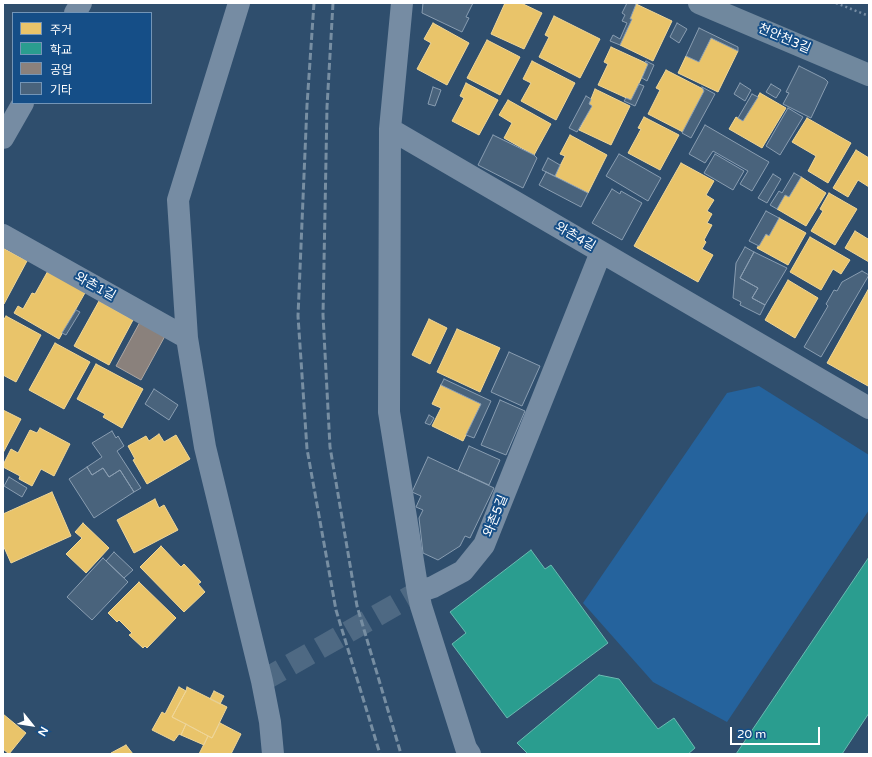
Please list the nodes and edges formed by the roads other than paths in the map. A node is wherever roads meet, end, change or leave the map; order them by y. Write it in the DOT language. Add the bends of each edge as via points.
graph roads {
  1 [pos="81,3"];
  2 [pos="239,3"];
  3 [pos="402,3"];
  4 [pos="699,3"];
  5 [pos="76,12"];
  6 [pos="869,75"];
  7 [pos="22,104"];
  8 [pos="390,129"];
  9 [pos="3,138"];
  10 [pos="3,235"];
  11 [pos="601,252"];
  12 [pos="187,338"];
  13 [pos="869,408"];
  14 [pos="418,592"];
  15 [pos="273,754"];
  16 [pos="470,754"];
  1 -- 5 [label="street"];
  2 -- 12 [label="street" via="178,200"];
  3 -- 8 [label="street"];
  4 -- 6 [label="street, 천안천3길"];
  7 -- 9 [label="street"];
  8 -- 11 [label="street, 와촌4길"];
  8 -- 14 [label="street" via="389,412"];
  10 -- 12 [label="street, 와촌1길"];
  11 -- 13 [label="street, 와촌4길"];
  11 -- 14 [label="street, 와촌5길" via="484,545 463,571 433,588"];
  12 -- 15 [label="street" via="206,447 262,681"];
  14 -- 16 [label="street"];
}
